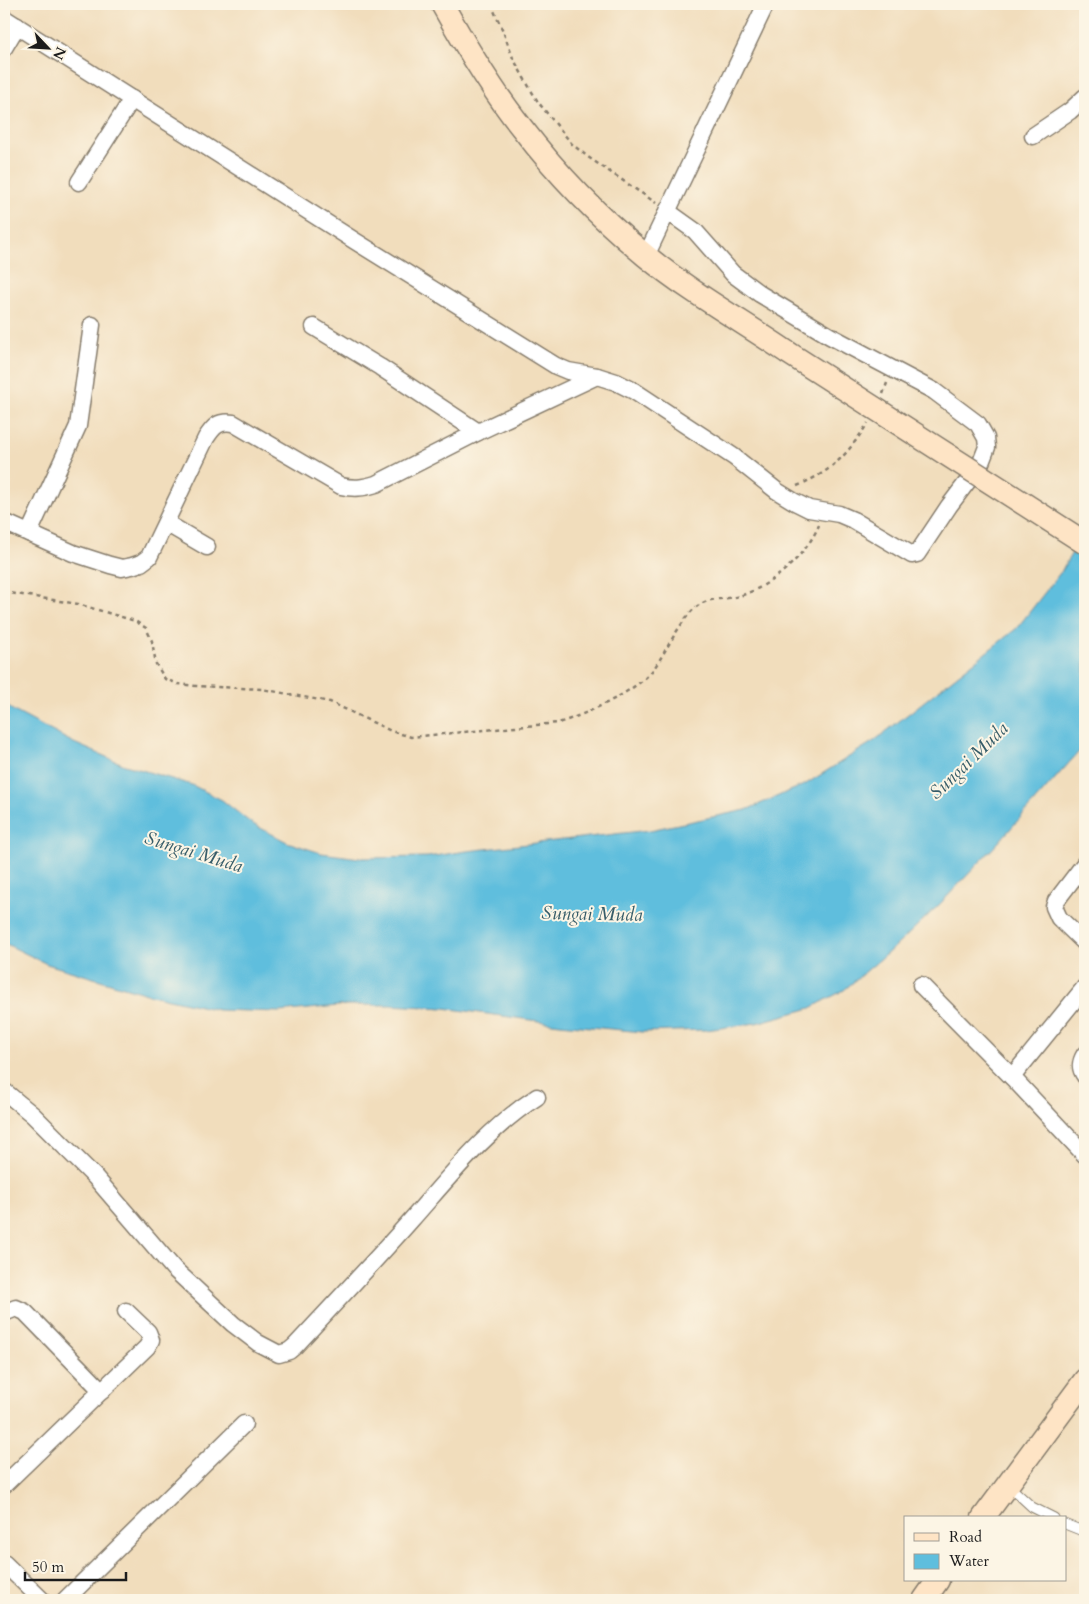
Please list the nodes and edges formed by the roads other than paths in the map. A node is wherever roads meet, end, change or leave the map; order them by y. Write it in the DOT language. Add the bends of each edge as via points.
graph roads {
  1 [pos="442,4"];
  2 [pos="766,4"];
  3 [pos="10,22"];
  4 [pos="4,48"];
  5 [pos="1085,97"];
  6 [pos="132,98"];
  7 [pos="1033,136"];
  8 [pos="79,182"];
  9 [pos="667,211"];
  10 [pos="646,256"];
  11 [pos="92,325"];
  12 [pos="314,327"];
  13 [pos="597,376"];
  14 [pos="478,432"];
  15 [pos="4,522"];
  16 [pos="166,523"];
  17 [pos="29,533"];
  18 [pos="1085,543"];
  19 [pos="208,547"];
  20 [pos="1085,863"];
  21 [pos="1085,943"];
  22 [pos="921,985"];
  23 [pos="1085,987"];
  24 [pos="1085,1054"];
  25 [pos="1085,1076"];
  26 [pos="1012,1077"];
  27 [pos="4,1091"];
  28 [pos="538,1097"];
  29 [pos="1085,1155"];
  30 [pos="126,1311"];
  31 [pos="4,1313"];
  32 [pos="1085,1380"];
  33 [pos="102,1391"];
  34 [pos="244,1424"];
  35 [pos="1007,1484"];
  36 [pos="4,1485"];
  37 [pos="984,1516"];
  38 [pos="1050,1516"];
  39 [pos="1066,1524"];
  40 [pos="1085,1532"];
  41 [pos="4,1562"];
  42 [pos="937,1582"];
  43 [pos="42,1600"];
  44 [pos="65,1600"];
  45 [pos="924,1600"];
  1 -- 10 [label="main road" via="485,77 522,128 593,208"];
  2 -- 9 [label="street"];
  3 -- 4 [label="street"];
  3 -- 6 [label="street"];
  5 -- 7 [label="street"];
  6 -- 8 [label="street"];
  6 -- 13 [label="street" via="556,366 568,372"];
  9 -- 10 [label="street"];
  9 -- 13 [label="street" via="695,231 723,264 746,284 830,336 934,391 978,424 987,447 980,465 917,554 912,555 853,520 809,509 795,502 634,391"];
  10 -- 18 [label="main road, bridge" via="697,294"];
  11 -- 17 [label="street" via="80,420"];
  12 -- 14 [label="street"];
  13 -- 14 [label="street"];
  14 -- 16 [label="street" via="376,484 352,488 341,486 233,423 223,421 214,425 206,438"];
  15 -- 17 [label="street"];
  16 -- 17 [label="street" via="149,557 141,563 122,568 73,553"];
  16 -- 19 [label="street"];
  20 -- 21 [label="street" via="1054,907 1059,918"];
  22 -- 26 [label="street"];
  23 -- 26 [label="street"];
  24 -- 25 [label="street" via="1080,1064"];
  26 -- 29 [label="street"];
  27 -- 28 [label="street" via="95,1177 174,1269 233,1324 278,1354 295,1346 475,1150"];
  30 -- 33 [label="street" via="148,1332 150,1340 147,1347"];
  31 -- 33 [label="street" via="16,1308 25,1312"];
  32 -- 35 [label="main road"];
  33 -- 36 [label="street"];
  34 -- 44 [label="street"];
  35 -- 37 [label="main road"];
  35 -- 38 [label="lane" via="1032,1507"];
  39 -- 40 [label="lane"];
  41 -- 43 [label="street"];
  42 -- 45 [label="main road"];
}
